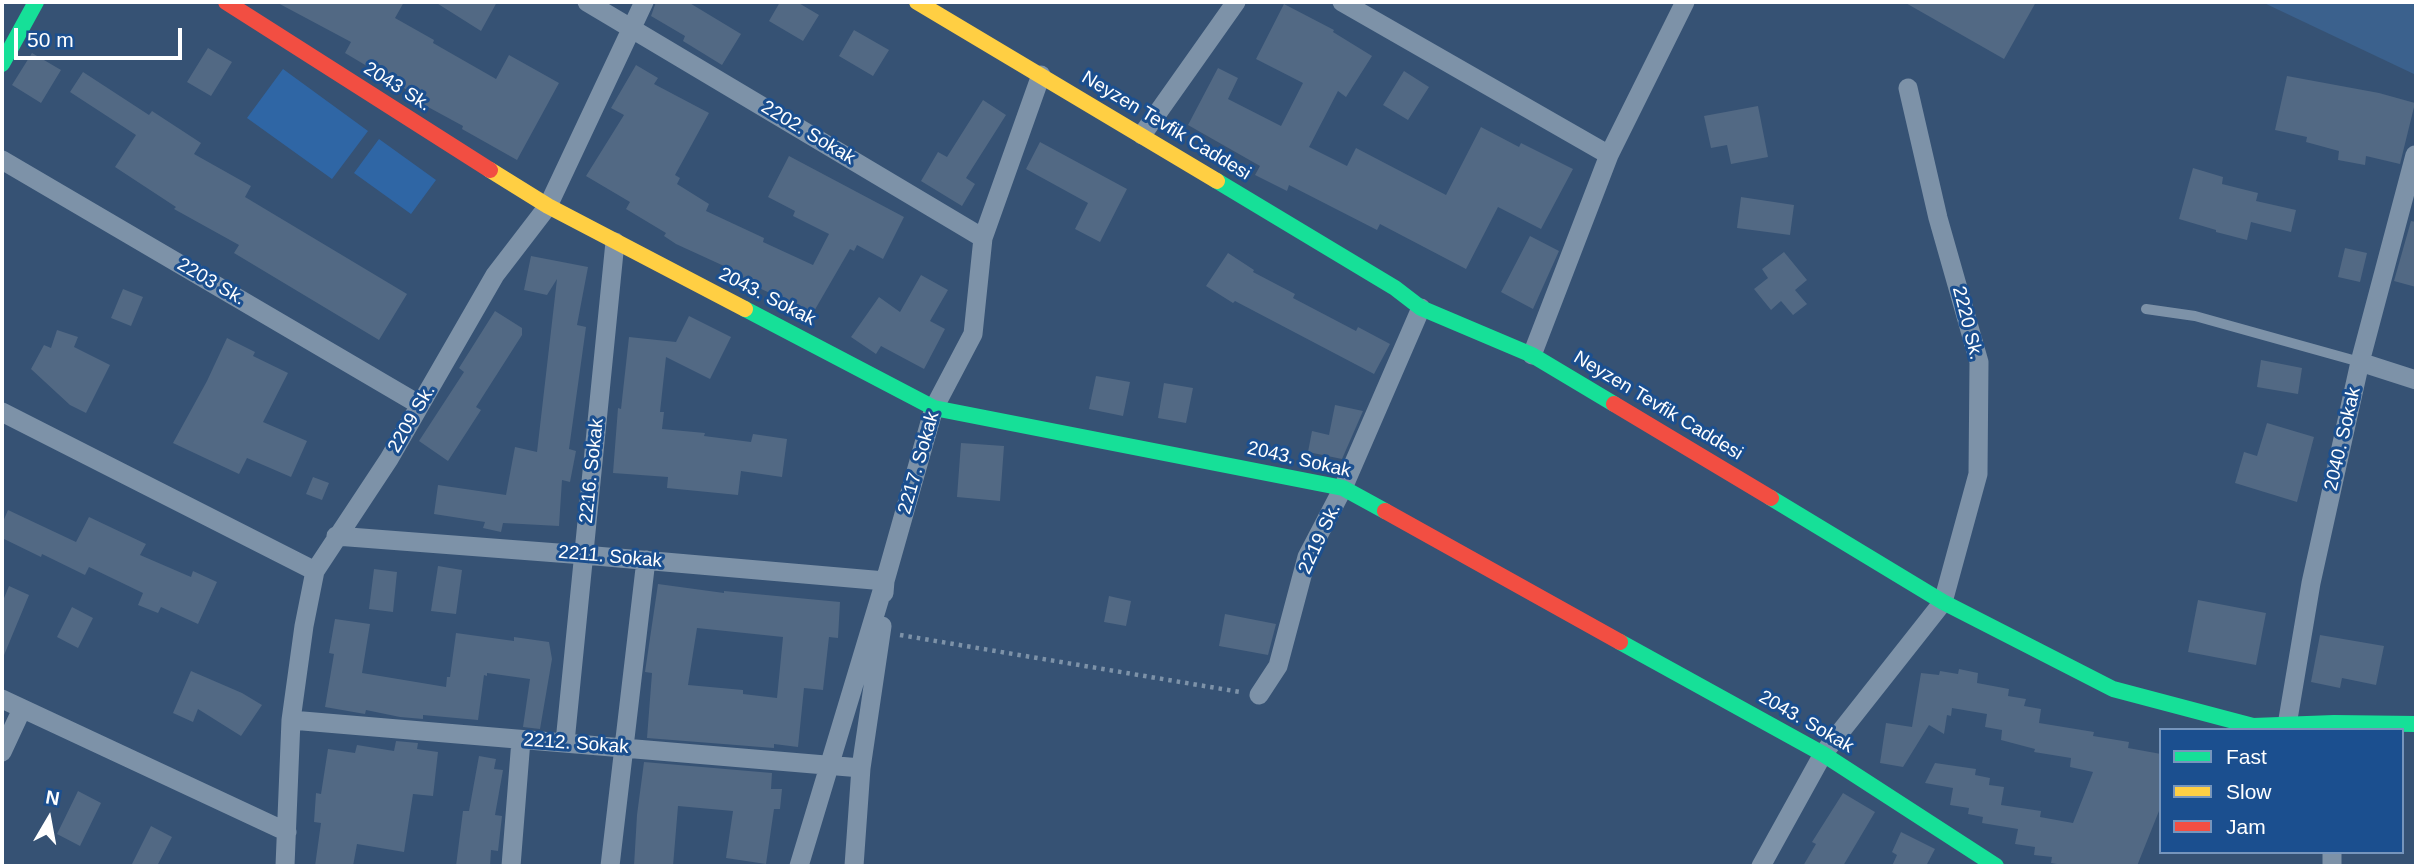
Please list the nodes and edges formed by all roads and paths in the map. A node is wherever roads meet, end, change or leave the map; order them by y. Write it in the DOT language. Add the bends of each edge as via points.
graph roads {
  1 [pos="36,2"];
  2 [pos="226,2"];
  3 [pos="587,2"];
  4 [pos="644,2"];
  5 [pos="917,2"];
  6 [pos="1236,2"];
  7 [pos="1342,2"];
  8 [pos="1685,2"];
  9 [pos="633,28"];
  10 [pos="2,64"];
  11 [pos="1041,75"];
  12 [pos="1908,88"];
  13 [pos="1142,135"];
  14 [pos="1609,155"];
  15 [pos="2415,155"];
  16 [pos="2,160"];
  17 [pos="548,206"];
  18 [pos="983,238"];
  19 [pos="615,242"];
  20 [pos="1421,308"];
  21 [pos="2146,309"];
  22 [pos="1532,355"];
  23 [pos="2360,362"];
  24 [pos="2416,380"];
  25 [pos="420,405"];
  26 [pos="934,408"];
  27 [pos="2,412"];
  28 [pos="1343,488"];
  29 [pos="336,536"];
  30 [pos="584,555"];
  31 [pos="646,560"];
  32 [pos="315,571"];
  33 [pos="885,581"];
  34 [pos="1944,602"];
  35 [pos="882,632"];
  36 [pos="1259,695"];
  37 [pos="2,699"];
  38 [pos="22,709"];
  39 [pos="291,720"];
  40 [pos="2416,724"];
  41 [pos="2287,726"];
  42 [pos="2334,726"];
  43 [pos="521,740"];
  44 [pos="565,743"];
  45 [pos="626,747"];
  46 [pos="2,752"];
  47 [pos="1823,754"];
  48 [pos="831,765"];
  49 [pos="861,768"];
  50 [pos="287,832"];
  51 [pos="285,866"];
  52 [pos="511,866"];
  53 [pos="610,866"];
  54 [pos="799,866"];
  55 [pos="854,866"];
  56 [pos="1761,866"];
  57 [pos="1996,866"];
  1 -- 10 [label="street"];
  2 -- 17 [label="street, 2043 Sk."];
  3 -- 9 [label="street, 2202. Sokak"];
  4 -- 9 [label="street, 2209 Sk."];
  5 -- 11 [label="street, Neyzen Tevfik Caddesi"];
  6 -- 13 [label="street"];
  7 -- 14 [label="street"];
  8 -- 14 [label="street"];
  9 -- 17 [label="street, 2209 Sk."];
  9 -- 18 [label="street, 2202. Sokak"];
  11 -- 13 [label="street, Neyzen Tevfik Caddesi"];
  11 -- 18 [label="street, 2217. Sokak"];
  12 -- 34 [label="street, 2220 Sk." via="1938,218 1979,362 1978,474"];
  13 -- 20 [label="street, Neyzen Tevfik Caddesi"];
  14 -- 22 [label="street"];
  15 -- 23 [label="street, 2040. Sokak"];
  16 -- 25 [label="street, 2203 Sk."];
  17 -- 19 [label="street, 2043. Sokak"];
  17 -- 25 [label="street, 2209 Sk." via="495,275"];
  18 -- 26 [label="street, 2217. Sokak" via="973,334"];
  19 -- 26 [label="street, 2043. Sokak"];
  19 -- 30 [label="street, 2216. Sokak"];
  20 -- 22 [label="street, Neyzen Tevfik Caddesi"];
  20 -- 28 [label="street, 2219 Sk."];
  21 -- 23 [label="lane" via="2195,316"];
  22 -- 34 [label="street, Neyzen Tevfik Caddesi"];
  23 -- 24 [label="street"];
  23 -- 41 [label="street, 2040. Sokak" via="2311,583"];
  25 -- 29 [label="street, 2209 Sk."];
  26 -- 28 [label="street, 2043. Sokak"];
  26 -- 33 [label="street, 2217. Sokak"];
  27 -- 32 [label="street"];
  28 -- 36 [label="street, 2219 Sk." via="1307,557 1278,666"];
  28 -- 47 [label="street, 2043. Sokak"];
  29 -- 30 [label="street, 2211. Sokak"];
  29 -- 32 [label="street, 2209 Sk."];
  30 -- 31 [label="street, 2211. Sokak"];
  30 -- 44 [label="street, 2216. Sokak"];
  31 -- 33 [label="street, 2211. Sokak"];
  31 -- 45 [label="street"];
  32 -- 39 [label="street, 2209 Sk."];
  33 -- 35 [label="street, 2217. Sokak"];
  33 -- 48 [label="street"];
  34 -- 41 [label="street, Neyzen Tevfik Caddesi" via="2113,689 2253,726"];
  34 -- 47 [label="street"];
  35 -- 36 [label="path"];
  35 -- 49 [label="street, 2217. Sokak"];
  37 -- 38 [label="street"];
  38 -- 46 [label="street"];
  38 -- 50 [label="street"];
  39 -- 43 [label="street, 2212. Sokak"];
  39 -- 50 [label="street, 2209 Sk."];
  40 -- 42 [label="street, Neyzen Tevfik Caddesi"];
  41 -- 42 [label="street, Neyzen Tevfik Caddesi"];
  43 -- 44 [label="street, 2212. Sokak"];
  43 -- 52 [label="street"];
  44 -- 45 [label="street, 2212. Sokak"];
  45 -- 48 [label="street, 2212. Sokak"];
  45 -- 53 [label="street"];
  47 -- 56 [label="street"];
  47 -- 57 [label="street, 2043. Sokak"];
  48 -- 49 [label="street, 2212. Sokak"];
  48 -- 54 [label="street"];
  49 -- 55 [label="street, 2217. Sokak"];
  50 -- 51 [label="street, 2209 Sk."];
}
